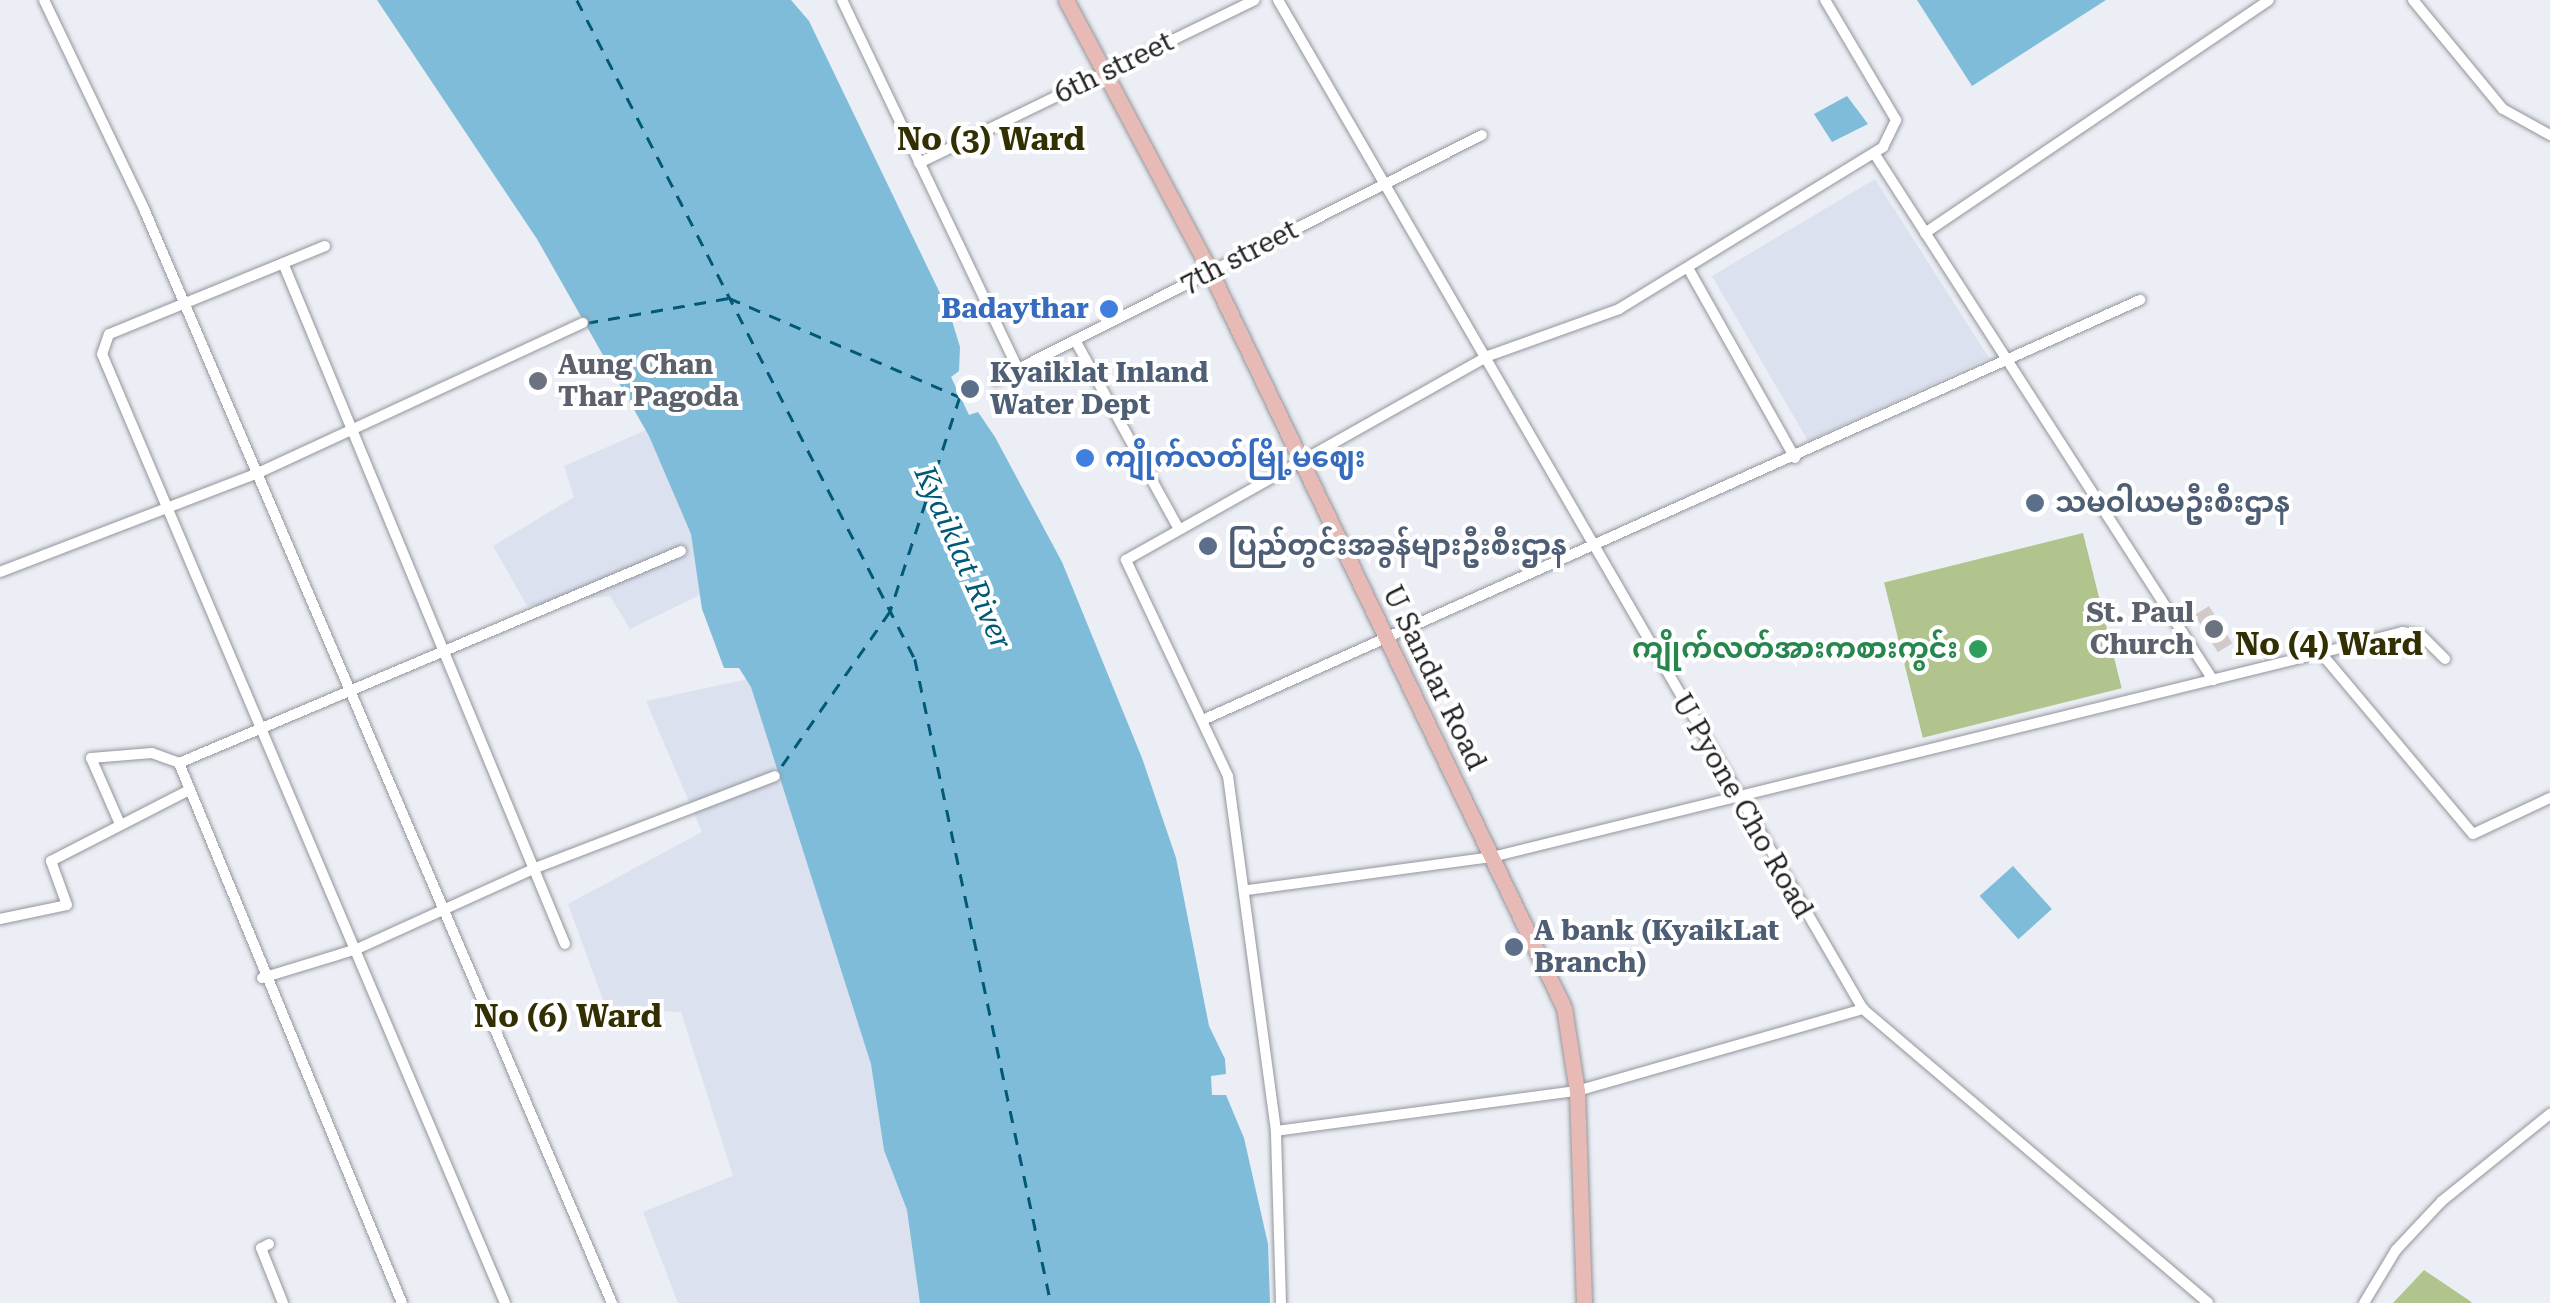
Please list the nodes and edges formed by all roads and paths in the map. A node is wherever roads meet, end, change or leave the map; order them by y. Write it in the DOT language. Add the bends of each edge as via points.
graph roads {
  1 [pos="44,0"];
  2 [pos="842,0"];
  3 [pos="1066,0"];
  4 [pos="1255,0"];
  5 [pos="1278,0"];
  6 [pos="1825,0"];
  7 [pos="2268,0"];
  8 [pos="2414,0"];
  9 [pos="1108,71"];
  10 [pos="1482,134"];
  11 [pos="2550,134"];
  12 [pos="1874,153"];
  13 [pos="919,163"];
  14 [pos="1386,183"];
  15 [pos="1925,234"];
  16 [pos="324,246"];
  17 [pos="283,263"];
  18 [pos="1688,268"];
  19 [pos="1210,271"];
  20 [pos="2140,300"];
  21 [pos="184,302"];
  22 [pos="583,323"];
  23 [pos="1075,340"];
  24 [pos="1488,356"];
  25 [pos="2007,364"];
  26 [pos="1018,369"];
  27 [pos="996,380"];
  28 [pos="352,432"];
  29 [pos="1796,458"];
  30 [pos="1301,460"];
  31 [pos="258,473"];
  32 [pos="174,508"];
  33 [pos="1178,527"];
  34 [pos="1598,548"];
  35 [pos="682,551"];
  36 [pos="0,572"];
  37 [pos="1387,638"];
  38 [pos="440,652"];
  39 [pos="2321,653"];
  40 [pos="2445,658"];
  41 [pos="2213,680"];
  42 [pos="352,689"];
  43 [pos="1205,719"];
  44 [pos="265,727"];
  45 [pos="179,763"];
  46 [pos="775,776"];
  47 [pos="185,792"];
  48 [pos="2550,798"];
  49 [pos="1734,799"];
  50 [pos="120,824"];
  51 [pos="1492,856"];
  52 [pos="533,868"];
  53 [pos="1248,890"];
  54 [pos="447,909"];
  55 [pos="0,919"];
  56 [pos="565,944"];
  57 [pos="357,949"];
  58 [pos="262,978"];
  59 [pos="1863,1009"];
  60 [pos="1577,1090"];
  61 [pos="2550,1114"];
  62 [pos="1276,1130"];
  63 [pos="268,1244"];
  64 [pos="283,1303"];
  65 [pos="402,1303"];
  66 [pos="505,1303"];
  67 [pos="612,1303"];
  68 [pos="1281,1303"];
  69 [pos="1584,1303"];
  70 [pos="2208,1303"];
  71 [pos="2364,1303"];
  1 -- 21 [label="street"];
  2 -- 13 [label="street"];
  3 -- 9 [label="main road, U Sandar Road"];
  4 -- 9 [label="street, 6th street"];
  5 -- 14 [label="street, U Pyone Cho Road"];
  6 -- 12 [label="street" via="1896,120 1891,139"];
  7 -- 15 [label="street"];
  8 -- 11 [label="street" via="2503,109"];
  9 -- 13 [label="street, 6th street"];
  9 -- 19 [label="main road, U Sandar Road"];
  10 -- 14 [label="street, 7th street"];
  12 -- 15 [label="street"];
  12 -- 18 [label="street"];
  13 -- 26 [label="street"];
  14 -- 19 [label="street, 7th street"];
  14 -- 24 [label="street, U Pyone Cho Road"];
  15 -- 25 [label="street"];
  16 -- 17 [label="street"];
  17 -- 21 [label="street"];
  17 -- 28 [label="street"];
  18 -- 24 [label="street" via="1620,310"];
  18 -- 29 [label="street"];
  19 -- 23 [label="street, 7th street"];
  19 -- 30 [label="main road, U Sandar Road"];
  20 -- 25 [label="street"];
  21 -- 31 [label="street"];
  21 -- 32 [label="street" via="101,342"];
  22 -- 28 [label="street"];
  23 -- 26 [label="street, 7th street"];
  23 -- 33 [label="street"];
  24 -- 30 [label="street"];
  24 -- 34 [label="street, U Pyone Cho Road"];
  25 -- 29 [label="street"];
  25 -- 41 [label="street"];
  26 -- 27 [label="street, 7th street"];
  28 -- 31 [label="street"];
  28 -- 38 [label="street"];
  29 -- 34 [label="street"];
  30 -- 33 [label="street"];
  30 -- 37 [label="main road, U Sandar Road"];
  31 -- 32 [label="street"];
  31 -- 42 [label="street"];
  32 -- 36 [label="street"];
  32 -- 44 [label="street"];
  33 -- 43 [label="street" via="1126,564"];
  34 -- 37 [label="street"];
  34 -- 49 [label="street, U Pyone Cho Road"];
  35 -- 38 [label="street"];
  37 -- 43 [label="street"];
  37 -- 51 [label="main road, U Sandar Road"];
  38 -- 42 [label="street"];
  38 -- 52 [label="street"];
  39 -- 40 [label="street" via="2402,632 2421,635"];
  39 -- 41 [label="street"];
  39 -- 48 [label="street" via="2473,834"];
  41 -- 49 [label="street"];
  42 -- 44 [label="street"];
  42 -- 54 [label="street"];
  43 -- 53 [label="street" via="1228,776"];
  44 -- 45 [label="street"];
  44 -- 57 [label="street"];
  45 -- 47 [label="street"];
  45 -- 50 [label="street" via="152,753 91,758"];
  46 -- 52 [label="street"];
  47 -- 50 [label="street"];
  47 -- 58 [label="street"];
  49 -- 51 [label="street"];
  49 -- 59 [label="street, U Pyone Cho Road"];
  50 -- 55 [label="street" via="51,861 67,905"];
  51 -- 53 [label="street"];
  51 -- 60 [label="main road, U Sandar Road" via="1571,1025"];
  52 -- 54 [label="street"];
  52 -- 56 [label="street"];
  53 -- 62 [label="street"];
  54 -- 57 [label="street"];
  54 -- 67 [label="street"];
  57 -- 58 [label="street"];
  57 -- 66 [label="street"];
  58 -- 65 [label="street"];
  59 -- 60 [label="street"];
  59 -- 70 [label="street, U Pyone Cho Road"];
  60 -- 62 [label="street"];
  60 -- 69 [label="main road, U Sandar Road"];
  61 -- 71 [label="street" via="2442,1200 2396,1250"];
  62 -- 68 [label="street"];
  63 -- 64 [label="street" via="261,1248"];
}
